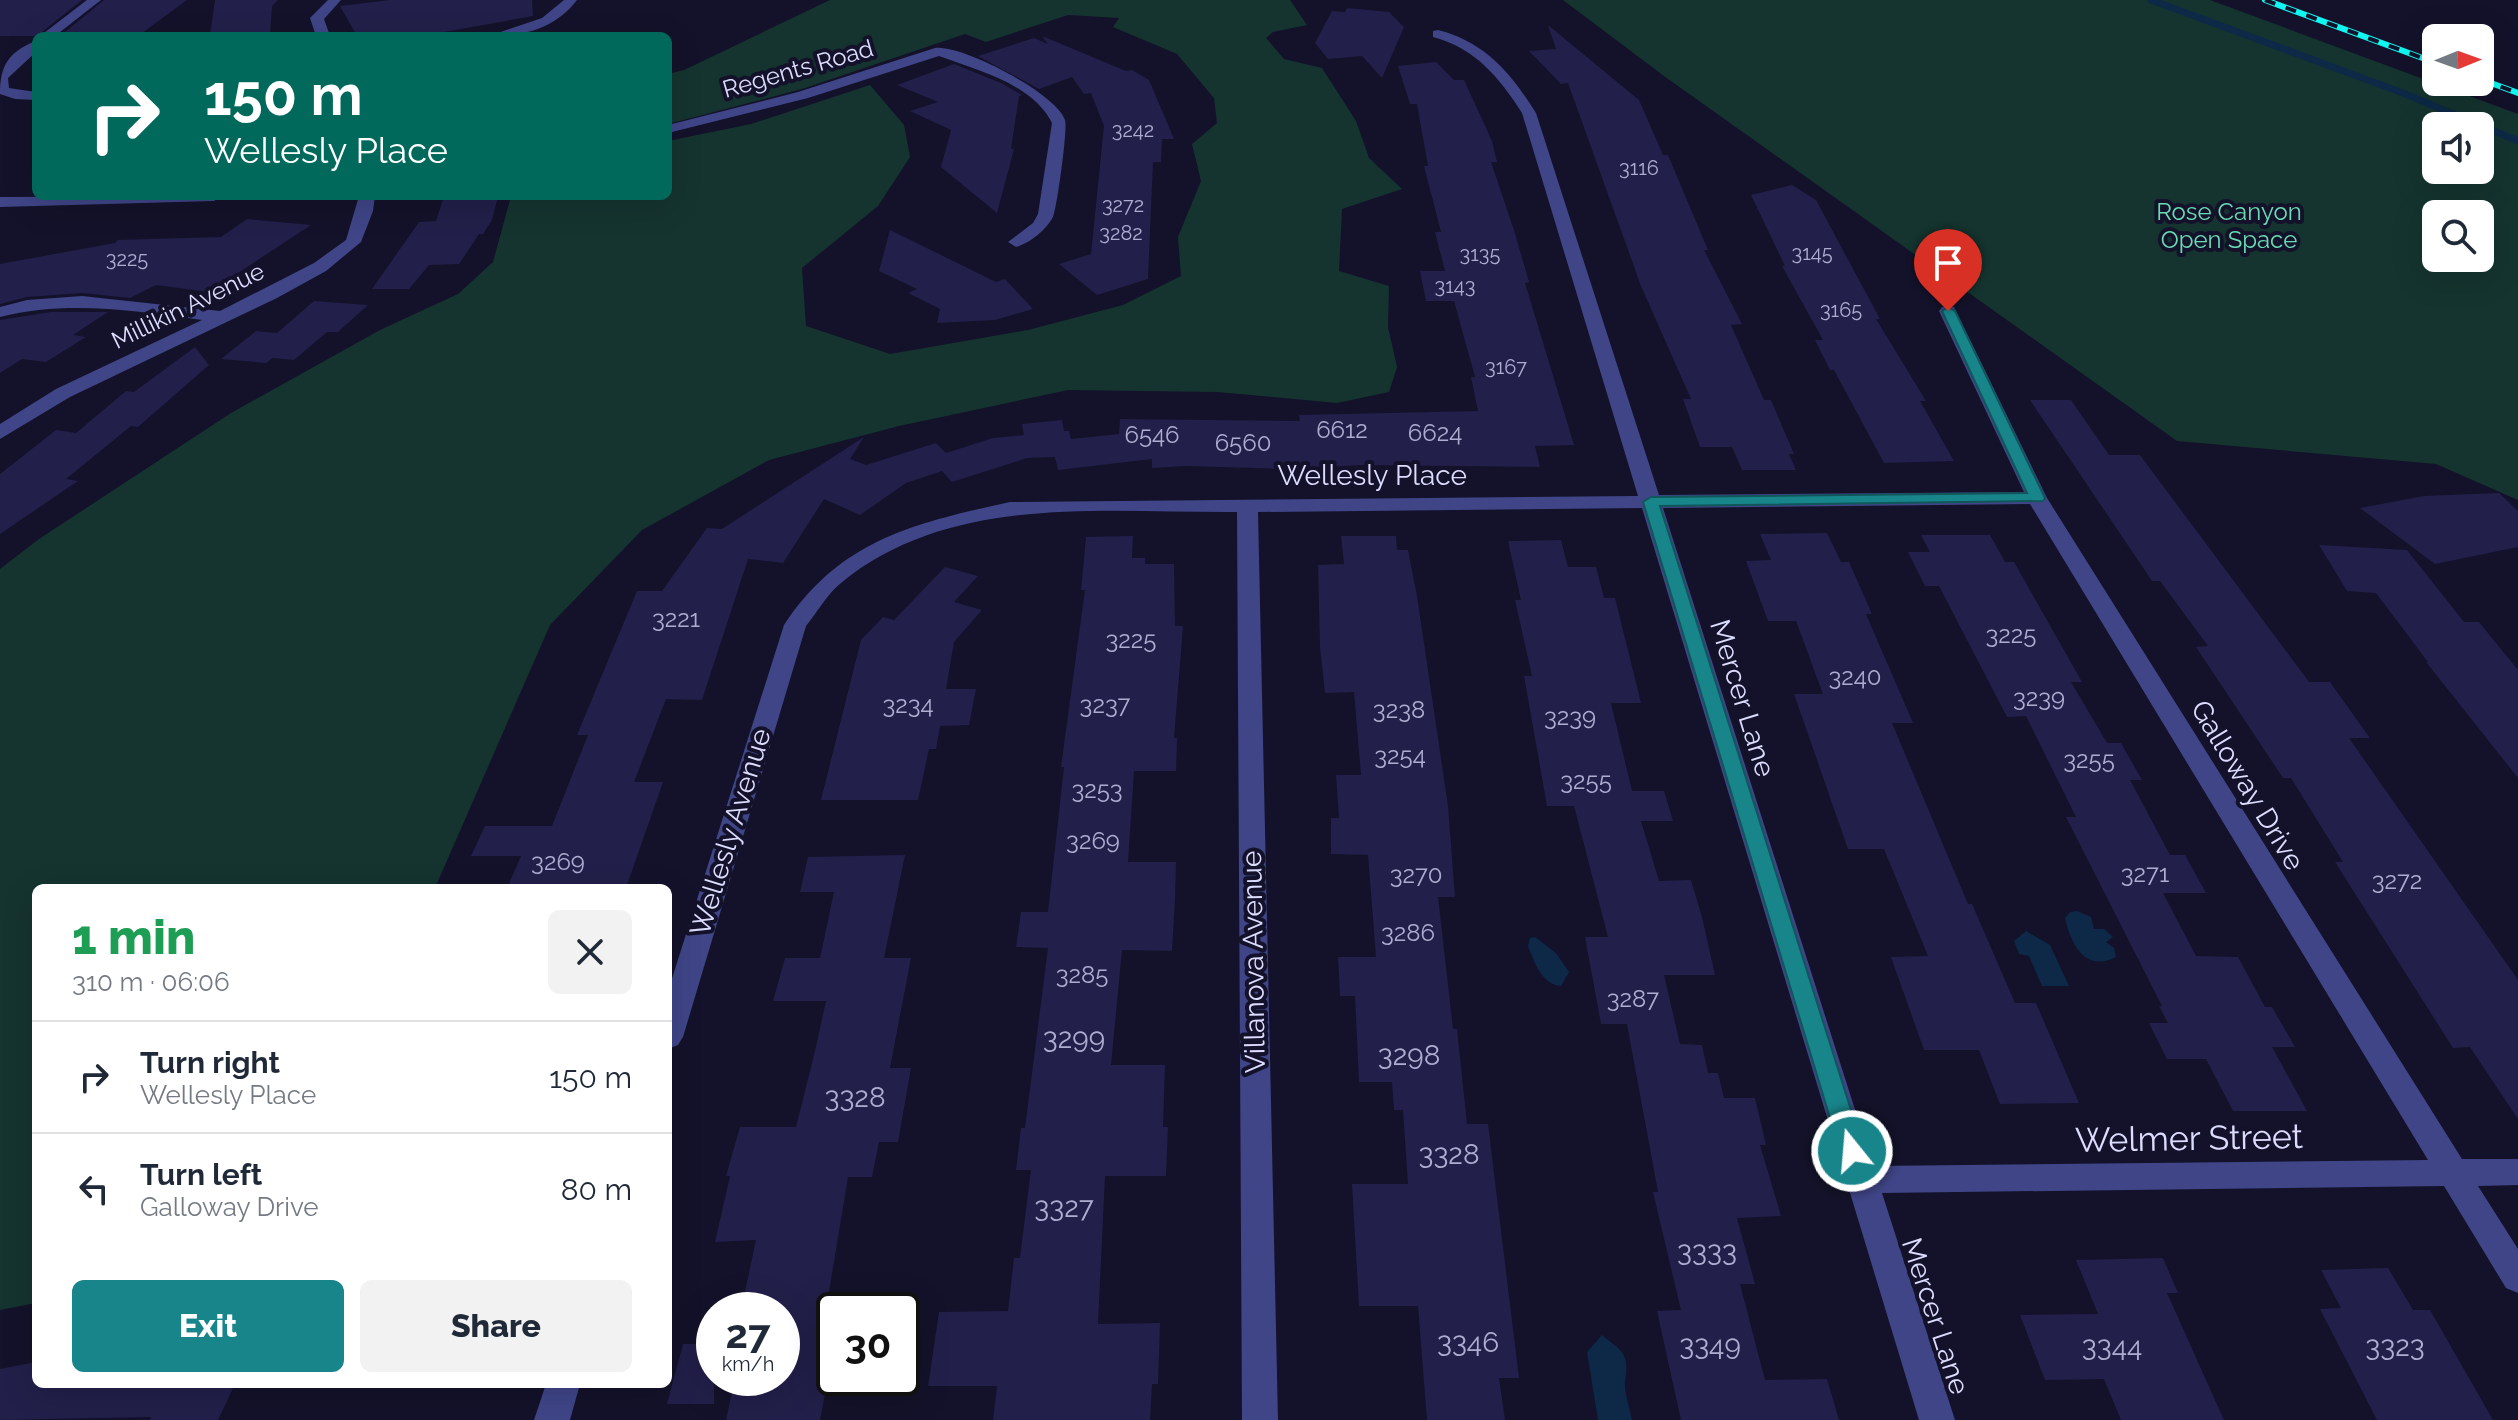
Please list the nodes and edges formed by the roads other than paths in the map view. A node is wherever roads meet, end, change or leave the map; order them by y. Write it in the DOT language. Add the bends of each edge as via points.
graph roads {
  1 [pos="95,0"];
  2 [pos="335,0"];
  3 [pos="571,0"];
  4 [pos="52,32"];
  5 [pos="322,32"];
  6 [pos="515,32"];
  7 [pos="1438,34"];
  8 [pos="32,48"];
  9 [pos="32,96"];
  10 [pos="672,128"];
  11 [pos="0,185"];
  12 [pos="32,195"];
  13 [pos="48,200"];
  14 [pos="366,200"];
  15 [pos="0,202"];
  16 [pos="1016,242"];
  17 [pos="1948,311"];
  18 [pos="0,312"];
  19 [pos="222,317"];
  20 [pos="0,433"];
  21 [pos="2037,498"];
  22 [pos="1651,502"];
  23 [pos="1247,504"];
  24 [pos="779,672"];
  25 [pos="672,1024"];
  26 [pos="2518,1172"];
  27 [pos="2451,1173"];
  28 [pos="1861,1180"];
  29 [pos="2518,1278"];
  30 [pos="562,1388"];
  31 [pos="552,1420"];
  32 [pos="1260,1420"];
  33 [pos="1937,1420"];
  1 -- 4 [label="street"];
  2 -- 5 [label="street" via="317,18"];
  3 -- 6 [label="street" via="550,20"];
  7 -- 22 [label="street, Mercer Lane" via="1456,38 1489,59 1529,113"];
  8 -- 9 [label="street" via="1,78 2,90"];
  10 -- 16 [label="street, Regents Road" via="803,95 940,51 1041,97 1058,115 1044,219"];
  11 -- 12 [label="street"];
  13 -- 15 [label="street"];
  14 -- 19 [label="street, Millikin Avenue" via="353,242 320,267"];
  17 -- 21 [label="street, Galloway Drive"];
  18 -- 19 [label="street" via="70,300"];
  19 -- 20 [label="street, Millikin Avenue" via="63,393"];
  21 -- 22 [label="street, Wellesly Place"];
  21 -- 27 [label="street, Galloway Drive"];
  22 -- 23 [label="street, Wellesly Place"];
  22 -- 28 [label="street, Mercer Lane"];
  23 -- 24 [label="street, Wellesly Place" via="1010,508 933,525 881,547 831,580 795,625"];
  23 -- 32 [label="street, Villanova Avenue"];
  24 -- 25 [label="street, Wellesly Avenue"];
  26 -- 27 [label="street, Welmer Street"];
  27 -- 28 [label="street, Welmer Street"];
  27 -- 29 [label="street, Galloway Drive"];
  28 -- 33 [label="street, Mercer Lane"];
  30 -- 31 [label="street"];
}
